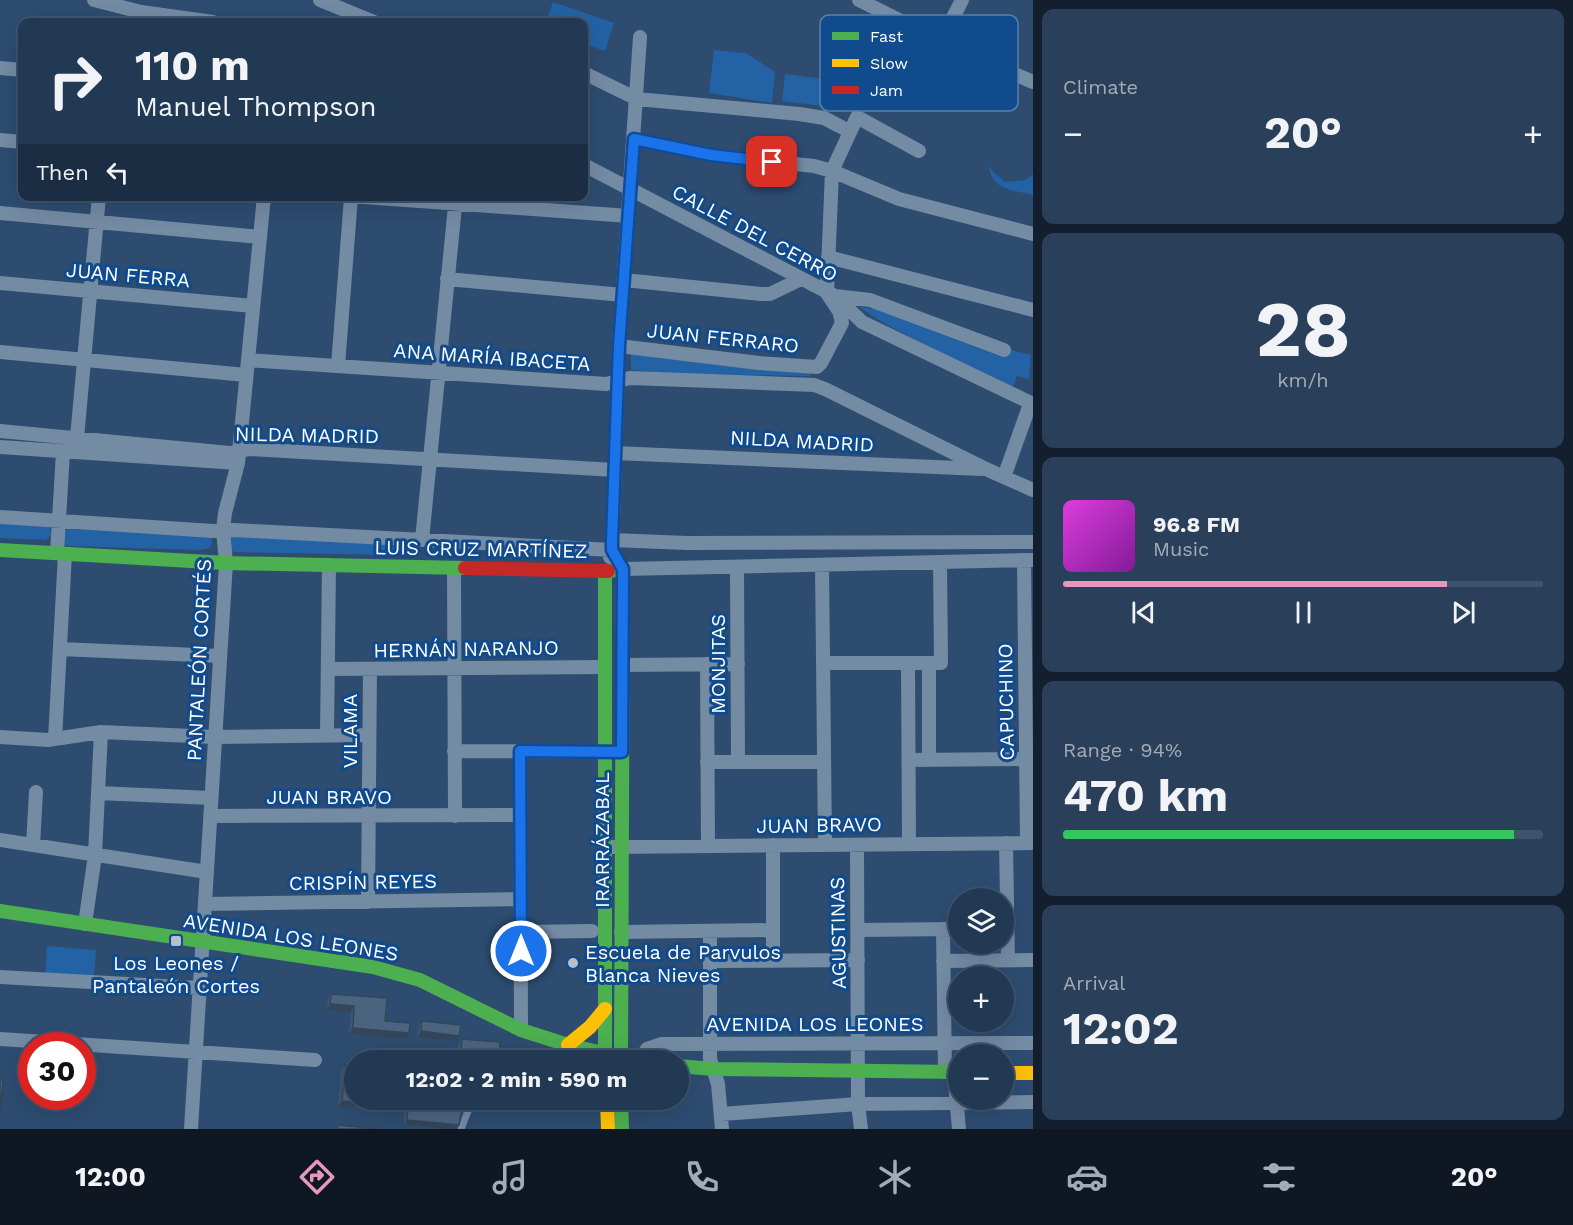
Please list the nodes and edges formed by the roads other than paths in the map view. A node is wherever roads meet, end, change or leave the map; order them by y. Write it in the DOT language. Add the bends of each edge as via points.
graph roads {
  1 [pos="94,0"];
  2 [pos="320,0"];
  3 [pos="859,0"];
  4 [pos="962,0"];
  5 [pos="889,15"];
  6 [pos="954,15"];
  7 [pos="176,18"];
  8 [pos="364,18"];
  9 [pos="640,37"];
  10 [pos="0,68"];
  11 [pos="18,70"];
  12 [pos="588,75"];
  13 [pos="1018,75"];
  14 [pos="1033,82"];
  15 [pos="637,99"];
  16 [pos="849,131"];
  17 [pos="634,139"];
  18 [pos="0,140"];
  19 [pos="18,142"];
  20 [pos="919,151"];
  21 [pos="588,167"];
  22 [pos="832,171"];
  23 [pos="631,189"];
  24 [pos="98,201"];
  25 [pos="264,201"];
  26 [pos="351,201"];
  27 [pos="455,201"];
  28 [pos="466,201"];
  29 [pos="0,213"];
  30 [pos="629,216"];
  31 [pos="96,222"];
  32 [pos="1033,234"];
  33 [pos="260,237"];
  34 [pos="828,257"];
  35 [pos="447,279"];
  36 [pos="801,279"];
  37 [pos="624,280"];
  38 [pos="0,283"];
  39 [pos="90,291"];
  40 [pos="623,295"];
  41 [pos="831,295"];
  42 [pos="253,306"];
  43 [pos="1033,310"];
  44 [pos="619,346"];
  45 [pos="1004,350"];
  46 [pos="0,352"];
  47 [pos="84,360"];
  48 [pos="248,360"];
  49 [pos="338,366"];
  50 [pos="438,373"];
  51 [pos="246,375"];
  52 [pos="618,381"];
  53 [pos="1032,404"];
  54 [pos="0,431"];
  55 [pos="77,438"];
  56 [pos="0,447"];
  57 [pos="63,452"];
  58 [pos="615,453"];
  59 [pos="238,457"];
  60 [pos="429,459"];
  61 [pos="615,470"];
  62 [pos="986,470"];
  63 [pos="1004,477"];
  64 [pos="1033,490"];
  65 [pos="0,517"];
  66 [pos="58,521"];
  67 [pos="223,530"];
  68 [pos="422,540"];
  69 [pos="1033,542"];
  70 [pos="612,545"];
  71 [pos="0,550"];
  72 [pos="61,554"];
  73 [pos="1029,560"];
  74 [pos="940,562"];
  75 [pos="226,563"];
  76 [pos="329,565"];
  77 [pos="822,565"];
  78 [pos="737,567"];
  79 [pos="454,568"];
  80 [pos="623,569"];
  81 [pos="605,571"];
  82 [pos="60,649"];
  83 [pos="220,656"];
  84 [pos="823,663"];
  85 [pos="908,663"];
  86 [pos="935,663"];
  87 [pos="707,664"];
  88 [pos="738,664"];
  89 [pos="622,665"];
  90 [pos="605,667"];
  91 [pos="454,668"];
  92 [pos="328,669"];
  93 [pos="370,669"];
  94 [pos="101,732"];
  95 [pos="369,735"];
  96 [pos="327,736"];
  97 [pos="0,737"];
  98 [pos="215,737"];
  99 [pos="55,739"];
  100 [pos="454,751"];
  101 [pos="520,751"];
  102 [pos="605,752"];
  103 [pos="622,752"];
  104 [pos="1030,759"];
  105 [pos="909,760"];
  106 [pos="929,760"];
  107 [pos="707,762"];
  108 [pos="738,762"];
  109 [pos="824,762"];
  110 [pos="36,792"];
  111 [pos="98,793"];
  112 [pos="211,798"];
  113 [pos="520,815"];
  114 [pos="210,816"];
  115 [pos="369,816"];
  116 [pos="454,816"];
  117 [pos="0,840"];
  118 [pos="1006,843"];
  119 [pos="1030,843"];
  120 [pos="909,844"];
  121 [pos="33,845"];
  122 [pos="772,845"];
  123 [pos="825,845"];
  124 [pos="857,845"];
  125 [pos="708,846"];
  126 [pos="605,847"];
  127 [pos="622,847"];
  128 [pos="95,855"];
  129 [pos="207,872"];
  130 [pos="1005,888"];
  131 [pos="521,899"];
  132 [pos="368,902"];
  133 [pos="205,904"];
  134 [pos="0,911"];
  135 [pos="85,924"];
  136 [pos="943,929"];
  137 [pos="948,929"];
  138 [pos="773,930"];
  139 [pos="858,930"];
  140 [pos="592,931"];
  141 [pos="710,931"];
  142 [pos="521,932"];
  143 [pos="621,932"];
  144 [pos="202,942"];
  145 [pos="1007,954"];
  146 [pos="858,960"];
  147 [pos="1008,960"];
  148 [pos="1033,960"];
  149 [pos="710,961"];
  150 [pos="773,961"];
  151 [pos="943,961"];
  152 [pos="0,977"];
  153 [pos="200,988"];
  154 [pos="605,1009"];
  155 [pos="521,1030"];
  156 [pos="0,1039"];
  157 [pos="1033,1042"];
  158 [pos="859,1043"];
  159 [pos="944,1043"];
  160 [pos="710,1044"];
  161 [pos="568,1046"];
  162 [pos="580,1050"];
  163 [pos="605,1050"];
  164 [pos="625,1050"];
  165 [pos="647,1050"];
  166 [pos="196,1052"];
  167 [pos="948,1058"];
  168 [pos="315,1060"];
  169 [pos="689,1067"];
  170 [pos="714,1069"];
  171 [pos="858,1072"];
  172 [pos="948,1072"];
  173 [pos="1014,1073"];
  174 [pos="1033,1073"];
  175 [pos="1014,1102"];
  176 [pos="1033,1102"];
  177 [pos="948,1103"];
  178 [pos="858,1104"];
  179 [pos="469,1110"];
  180 [pos="607,1110"];
  181 [pos="621,1110"];
  182 [pos="958,1110"];
  183 [pos="721,1114"];
  184 [pos="191,1129"];
  185 [pos="461,1129"];
  186 [pos="608,1129"];
  187 [pos="622,1129"];
  188 [pos="722,1129"];
  189 [pos="861,1129"];
  190 [pos="959,1129"];
  1 -- 7 [label="street"];
  2 -- 8 [label="street"];
  3 -- 5 [label="street"];
  4 -- 6 [label="street"];
  9 -- 15 [label="street, IRARRÁZABAL"];
  10 -- 11 [label="street"];
  12 -- 15 [label="street"];
  13 -- 14 [label="street"];
  15 -- 16 [label="street" via="798,114 824,118"];
  15 -- 17 [label="street, IRARRÁZABAL"];
  16 -- 20 [label="street" via="857,117"];
  16 -- 22 [label="street"];
  17 -- 22 [label="street" via="711,155"];
  17 -- 23 [label="street, IRARRÁZABAL"];
  18 -- 19 [label="street"];
  21 -- 23 [label="street, CALLE DEL CERRO"];
  22 -- 32 [label="street" via="899,199"];
  22 -- 34 [label="street"];
  23 -- 30 [label="street, IRARRÁZABAL"];
  23 -- 36 [label="street, CALLE DEL CERRO"];
  24 -- 31 [label="street"];
  25 -- 33 [label="street, PANTALEÓN CORTÉS"];
  26 -- 49 [label="street"];
  27 -- 35 [label="street"];
  28 -- 30 [label="street"];
  29 -- 31 [label="street"];
  30 -- 37 [label="street, IRARRÁZABAL"];
  31 -- 33 [label="street"];
  31 -- 39 [label="street"];
  33 -- 42 [label="street, PANTALEÓN CORTÉS"];
  34 -- 41 [label="street"];
  34 -- 43 [label="street"];
  35 -- 40 [label="street"];
  35 -- 50 [label="street"];
  36 -- 37 [label="street" via="770,294"];
  36 -- 41 [label="street, CALLE DEL CERRO"];
  37 -- 40 [label="street, IRARRÁZABAL"];
  38 -- 39 [label="street, JUAN FERRA"];
  39 -- 42 [label="street, JUAN FERRA"];
  39 -- 47 [label="street"];
  40 -- 44 [label="street, IRARRÁZABAL"];
  41 -- 44 [label="street, JUAN FERRARO" via="842,323 821,363 812,367"];
  41 -- 45 [label="street" via="870,300"];
  41 -- 53 [label="street, CALLE DEL CERRO" via="862,322"];
  42 -- 48 [label="street, PANTALEÓN CORTÉS"];
  44 -- 52 [label="street, IRARRÁZABAL"];
  46 -- 47 [label="street"];
  47 -- 51 [label="street"];
  47 -- 55 [label="street"];
  48 -- 49 [label="street, ANA MARÍA IBACETA"];
  48 -- 51 [label="street, PANTALEÓN CORTÉS"];
  49 -- 50 [label="street, ANA MARÍA IBACETA"];
  50 -- 52 [label="street, ANA MARÍA IBACETA" via="606,384"];
  50 -- 60 [label="street"];
  51 -- 59 [label="street, PANTALEÓN CORTÉS"];
  52 -- 58 [label="street, IRARRÁZABAL"];
  52 -- 62 [label="street, ANA MARÍA IBACETA" via="630,378 814,385"];
  53 -- 63 [label="street"];
  54 -- 55 [label="street, NILDA MADRID"];
  55 -- 59 [label="street, NILDA MADRID" via="230,453"];
  56 -- 57 [label="street, NILDA MADRID"];
  57 -- 59 [label="street, NILDA MADRID"];
  57 -- 66 [label="street"];
  58 -- 61 [label="street, IRARRÁZABAL"];
  58 -- 62 [label="street, NILDA MADRID"];
  59 -- 60 [label="street, NILDA MADRID" via="250,449"];
  59 -- 67 [label="street, PANTALEÓN CORTÉS"];
  60 -- 61 [label="street, NILDA MADRID"];
  60 -- 68 [label="street"];
  61 -- 70 [label="street, IRARRÁZABAL"];
  62 -- 63 [label="street, ANA MARÍA IBACETA"];
  63 -- 64 [label="street, ANA MARÍA IBACETA"];
  65 -- 66 [label="street, LUIS CRUZ MARTÍNEZ"];
  66 -- 67 [label="street, LUIS CRUZ MARTÍNEZ"];
  66 -- 72 [label="street"];
  67 -- 68 [label="street, LUIS CRUZ MARTÍNEZ"];
  67 -- 75 [label="street, PANTALEÓN CORTÉS"];
  68 -- 70 [label="street, LUIS CRUZ MARTÍNEZ"];
  69 -- 70 [label="street, LUIS CRUZ MARTÍNEZ"];
  70 -- 80 [label="street"];
  70 -- 81 [label="street, IRARRÁZABAL"];
  71 -- 72 [label="street, LUIS CRUZ MARTÍNEZ"];
  72 -- 75 [label="street, LUIS CRUZ MARTÍNEZ"];
  72 -- 82 [label="street"];
  73 -- 74 [label="street, LUIS CRUZ MARTÍNEZ"];
  73 -- 104 [label="street, CAPUCHINO"];
  74 -- 77 [label="street, LUIS CRUZ MARTÍNEZ"];
  74 -- 86 [label="street"];
  75 -- 76 [label="street, LUIS CRUZ MARTÍNEZ"];
  75 -- 83 [label="street, PANTALEÓN CORTÉS"];
  76 -- 79 [label="street, LUIS CRUZ MARTÍNEZ"];
  76 -- 92 [label="street, VILAMA"];
  77 -- 78 [label="street, LUIS CRUZ MARTÍNEZ"];
  77 -- 84 [label="street"];
  78 -- 80 [label="street, LUIS CRUZ MARTÍNEZ"];
  78 -- 88 [label="street, MONJITAS"];
  79 -- 81 [label="street, LUIS CRUZ MARTÍNEZ"];
  79 -- 91 [label="street"];
  80 -- 81 [label="street, LUIS CRUZ MARTÍNEZ"];
  80 -- 89 [label="street, IRARRÁZABAL"];
  81 -- 90 [label="street, IRARRÁZABAL"];
  82 -- 83 [label="street"];
  82 -- 99 [label="street"];
  83 -- 98 [label="street, PANTALEÓN CORTÉS"];
  84 -- 85 [label="street"];
  84 -- 109 [label="street"];
  85 -- 86 [label="street"];
  85 -- 105 [label="street"];
  86 -- 106 [label="street"];
  87 -- 88 [label="street"];
  87 -- 89 [label="street"];
  87 -- 107 [label="street, MONJITAS"];
  88 -- 108 [label="street, MONJITAS"];
  89 -- 103 [label="street, IRARRÁZABAL"];
  90 -- 91 [label="street, HERNÁN NARANJO"];
  90 -- 102 [label="street, IRARRÁZABAL"];
  91 -- 93 [label="street, HERNÁN NARANJO"];
  91 -- 100 [label="street"];
  92 -- 93 [label="street, HERNÁN NARANJO"];
  92 -- 96 [label="street, VILAMA"];
  93 -- 95 [label="street, VILAMA"];
  94 -- 98 [label="street"];
  94 -- 99 [label="street"];
  94 -- 111 [label="street"];
  95 -- 96 [label="street"];
  95 -- 115 [label="street, VILAMA"];
  96 -- 98 [label="street"];
  97 -- 99 [label="street"];
  98 -- 112 [label="street, PANTALEÓN CORTÉS"];
  100 -- 101 [label="street"];
  100 -- 116 [label="street"];
  101 -- 102 [label="street"];
  101 -- 113 [label="street"];
  102 -- 103 [label="street"];
  102 -- 126 [label="street, IRARRÁZABAL"];
  103 -- 127 [label="street, IRARRÁZABAL"];
  104 -- 106 [label="street"];
  104 -- 119 [label="street, CAPUCHINO"];
  105 -- 106 [label="street"];
  105 -- 120 [label="street"];
  107 -- 108 [label="street"];
  107 -- 125 [label="street, MONJITAS"];
  108 -- 109 [label="street"];
  109 -- 123 [label="street"];
  110 -- 121 [label="street"];
  111 -- 112 [label="street"];
  111 -- 128 [label="street"];
  112 -- 114 [label="street, PANTALEÓN CORTÉS"];
  113 -- 116 [label="street, JUAN BRAVO"];
  113 -- 131 [label="street"];
  114 -- 115 [label="street, JUAN BRAVO"];
  114 -- 129 [label="street, PANTALEÓN CORTÉS"];
  115 -- 116 [label="street, JUAN BRAVO"];
  115 -- 132 [label="street, VILAMA"];
  117 -- 121 [label="street"];
  118 -- 119 [label="street, JUAN BRAVO"];
  118 -- 120 [label="street, JUAN BRAVO"];
  118 -- 130 [label="street"];
  120 -- 124 [label="street, JUAN BRAVO"];
  121 -- 128 [label="street"];
  122 -- 123 [label="street, JUAN BRAVO"];
  122 -- 125 [label="street, JUAN BRAVO"];
  122 -- 138 [label="street"];
  123 -- 124 [label="street, JUAN BRAVO"];
  124 -- 139 [label="street, AGUSTINAS"];
  125 -- 127 [label="street, JUAN BRAVO"];
  126 -- 127 [label="street, JUAN BRAVO"];
  126 -- 154 [label="street, IRARRÁZABAL"];
  127 -- 143 [label="street, IRARRÁZABAL"];
  128 -- 129 [label="street"];
  128 -- 135 [label="street"];
  129 -- 133 [label="street, PANTALEÓN CORTÉS"];
  131 -- 132 [label="street, CRISPÍN REYES"];
  131 -- 142 [label="street"];
  132 -- 133 [label="street, CRISPÍN REYES"];
  133 -- 144 [label="street, PANTALEÓN CORTÉS"];
  134 -- 135 [label="street, AVENIDA LOS LEONES"];
  135 -- 144 [label="street, AVENIDA LOS LEONES"];
  136 -- 137 [label="street"];
  136 -- 139 [label="street"];
  136 -- 151 [label="street"];
  138 -- 141 [label="street"];
  138 -- 150 [label="street"];
  139 -- 146 [label="street, AGUSTINAS"];
  140 -- 142 [label="street"];
  141 -- 143 [label="street"];
  141 -- 149 [label="street"];
  142 -- 155 [label="street"];
  143 -- 164 [label="street, IRARRÁZABAL"];
  144 -- 153 [label="street, PANTALEÓN CORTÉS"];
  144 -- 155 [label="street, AVENIDA LOS LEONES" via="395,972"];
  145 -- 147 [label="street"];
  146 -- 150 [label="street"];
  146 -- 158 [label="street, AGUSTINAS"];
  147 -- 148 [label="street"];
  147 -- 151 [label="street"];
  149 -- 150 [label="street"];
  149 -- 160 [label="street"];
  151 -- 159 [label="street"];
  152 -- 153 [label="street"];
  153 -- 166 [label="street, PANTALEÓN CORTÉS"];
  154 -- 161 [label="street"];
  154 -- 163 [label="street, IRARRÁZABAL"];
  155 -- 161 [label="street, AVENIDA LOS LEONES"];
  156 -- 166 [label="street"];
  157 -- 159 [label="street, AVENIDA LOS LEONES"];
  158 -- 159 [label="street, AVENIDA LOS LEONES"];
  158 -- 160 [label="street, AVENIDA LOS LEONES"];
  158 -- 171 [label="street, AGUSTINAS"];
  159 -- 167 [label="street"];
  160 -- 165 [label="street, AVENIDA LOS LEONES" via="652,1046"];
  160 -- 170 [label="street"];
  161 -- 162 [label="street, AVENIDA LOS LEONES"];
  166 -- 168 [label="street"];
  166 -- 184 [label="street, PANTALEÓN CORTÉS"];
  169 -- 170 [label="street"];
  170 -- 171 [label="street"];
  170 -- 183 [label="street"];
  171 -- 172 [label="street"];
  171 -- 178 [label="street, AGUSTINAS"];
  173 -- 174 [label="street"];
  175 -- 176 [label="street"];
  177 -- 178 [label="street"];
  178 -- 183 [label="street"];
  178 -- 189 [label="street, AGUSTINAS"];
  179 -- 185 [label="lane"];
  180 -- 186 [label="street"];
  181 -- 187 [label="street"];
  182 -- 190 [label="street"];
  183 -- 188 [label="street"];
}
